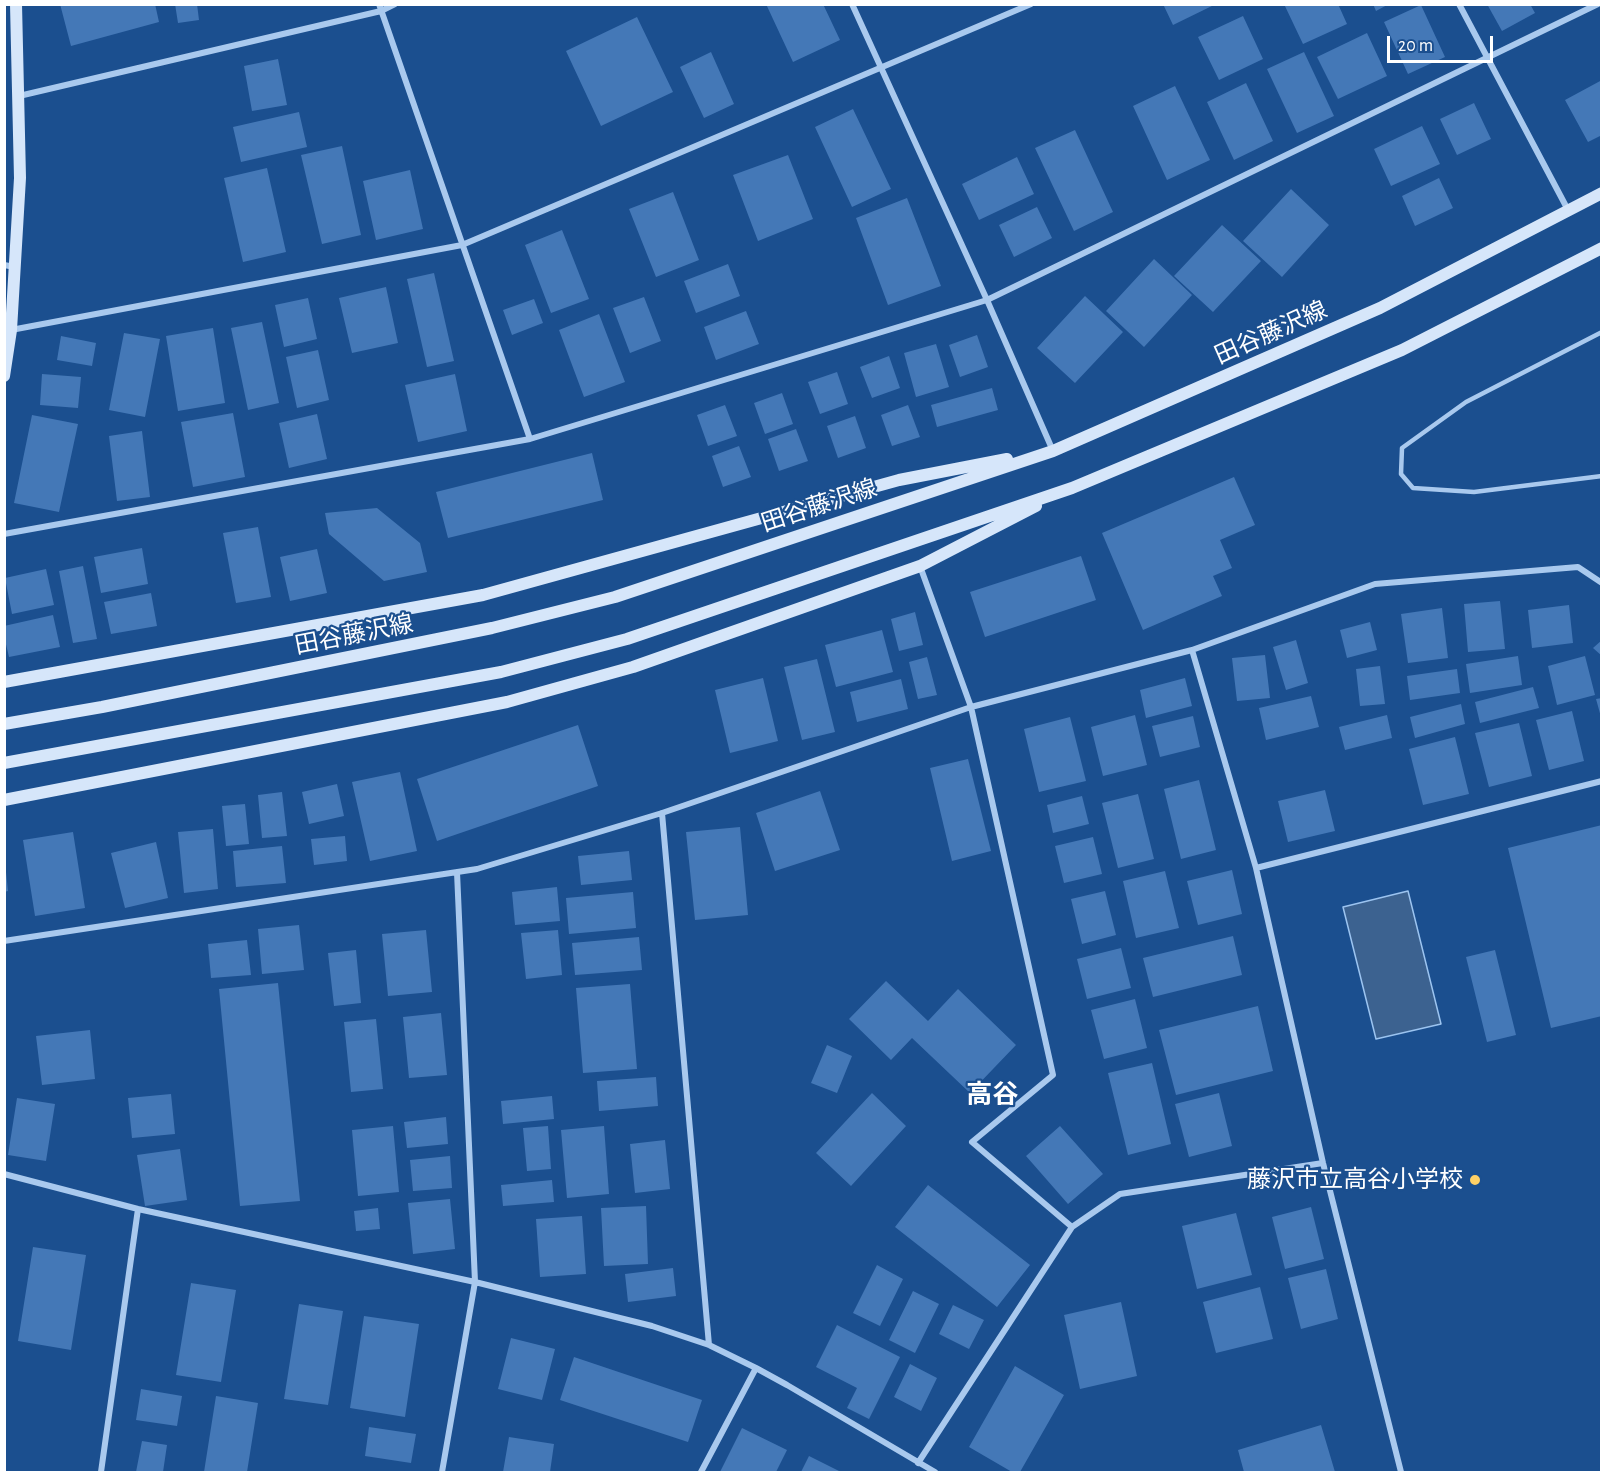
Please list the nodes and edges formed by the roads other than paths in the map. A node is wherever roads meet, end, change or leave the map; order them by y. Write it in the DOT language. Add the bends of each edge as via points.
graph roads {
  1 [pos="16,4"];
  2 [pos="395,4"];
  3 [pos="852,4"];
  4 [pos="1030,4"];
  5 [pos="1459,4"];
  6 [pos="1598,4"];
  7 [pos="380,8"];
  8 [pos="1487,58"];
  9 [pos="880,67"];
  10 [pos="19,96"];
  11 [pos="1602,193"];
  12 [pos="1568,210"];
  13 [pos="462,245"];
  14 [pos="1602,248"];
  15 [pos="10,266"];
  16 [pos="987,300"];
  17 [pos="10,330"];
  18 [pos="1602,332"];
  19 [pos="4,376"];
  20 [pos="530,439"];
  21 [pos="1053,451"];
  22 [pos="1602,476"];
  23 [pos="1072,488"];
  24 [pos="4,534"];
  25 [pos="920,566"];
  26 [pos="1602,583"];
  27 [pos="1192,650"];
  28 [pos="4,682"];
  29 [pos="971,707"];
  30 [pos="4,724"];
  31 [pos="4,762"];
  32 [pos="1602,782"];
  33 [pos="4,800"];
  34 [pos="662,813"];
  35 [pos="1256,868"];
  36 [pos="457,872"];
  37 [pos="4,941"];
  38 [pos="1323,1163"];
  39 [pos="4,1174"];
  40 [pos="138,1209"];
  41 [pos="1072,1227"];
  42 [pos="475,1282"];
  43 [pos="709,1345"];
  44 [pos="756,1368"];
  45 [pos="918,1463"];
  46 [pos="101,1473"];
  47 [pos="442,1473"];
  48 [pos="701,1473"];
  49 [pos="935,1473"];
  50 [pos="1401,1473"];
  1 -- 10 [label="main road"];
  2 -- 7 [label="street"];
  3 -- 9 [label="street"];
  4 -- 9 [label="street"];
  5 -- 8 [label="street"];
  6 -- 8 [label="street"];
  7 -- 10 [label="street"];
  7 -- 13 [label="street"];
  8 -- 12 [label="street"];
  8 -- 16 [label="street"];
  9 -- 13 [label="street"];
  9 -- 16 [label="street"];
  10 -- 15 [label="main road" via="20,178"];
  11 -- 12 [label="main road, 田谷藤沢線"];
  12 -- 21 [label="main road, 田谷藤沢線" via="1380,308"];
  13 -- 17 [label="street"];
  13 -- 20 [label="street"];
  14 -- 23 [label="main road" via="1402,350"];
  15 -- 17 [label="main road"];
  16 -- 20 [label="street"];
  16 -- 21 [label="street"];
  17 -- 19 [label="main road"];
  18 -- 22 [label="lane" via="1466,402 1402,448 1401,474 1413,488 1474,492"];
  20 -- 24 [label="street"];
  21 -- 28 [label="main road" via="899,480 483,595"];
  21 -- 30 [label="main road, 田谷藤沢線" via="615,597 480,631"];
  23 -- 25 [label="main road"];
  23 -- 31 [label="main road" via="627,639 501,672"];
  25 -- 29 [label="street"];
  25 -- 33 [label="main road" via="633,667 507,702"];
  26 -- 27 [label="street" via="1578,567 1376,584"];
  27 -- 29 [label="street"];
  27 -- 35 [label="street"];
  29 -- 34 [label="street"];
  29 -- 41 [label="street" via="1053,1075 972,1142"];
  32 -- 35 [label="street"];
  34 -- 36 [label="street"];
  34 -- 43 [label="street"];
  35 -- 38 [label="street"];
  36 -- 37 [label="street"];
  36 -- 42 [label="street"];
  38 -- 41 [label="street" via="1120,1194"];
  38 -- 50 [label="street"];
  39 -- 40 [label="street"];
  40 -- 42 [label="street"];
  40 -- 46 [label="street"];
  41 -- 45 [label="street"];
  42 -- 43 [label="street" via="652,1326"];
  42 -- 47 [label="street"];
  43 -- 44 [label="street"];
  44 -- 45 [label="street"];
  44 -- 48 [label="street"];
  45 -- 49 [label="street"];
}
